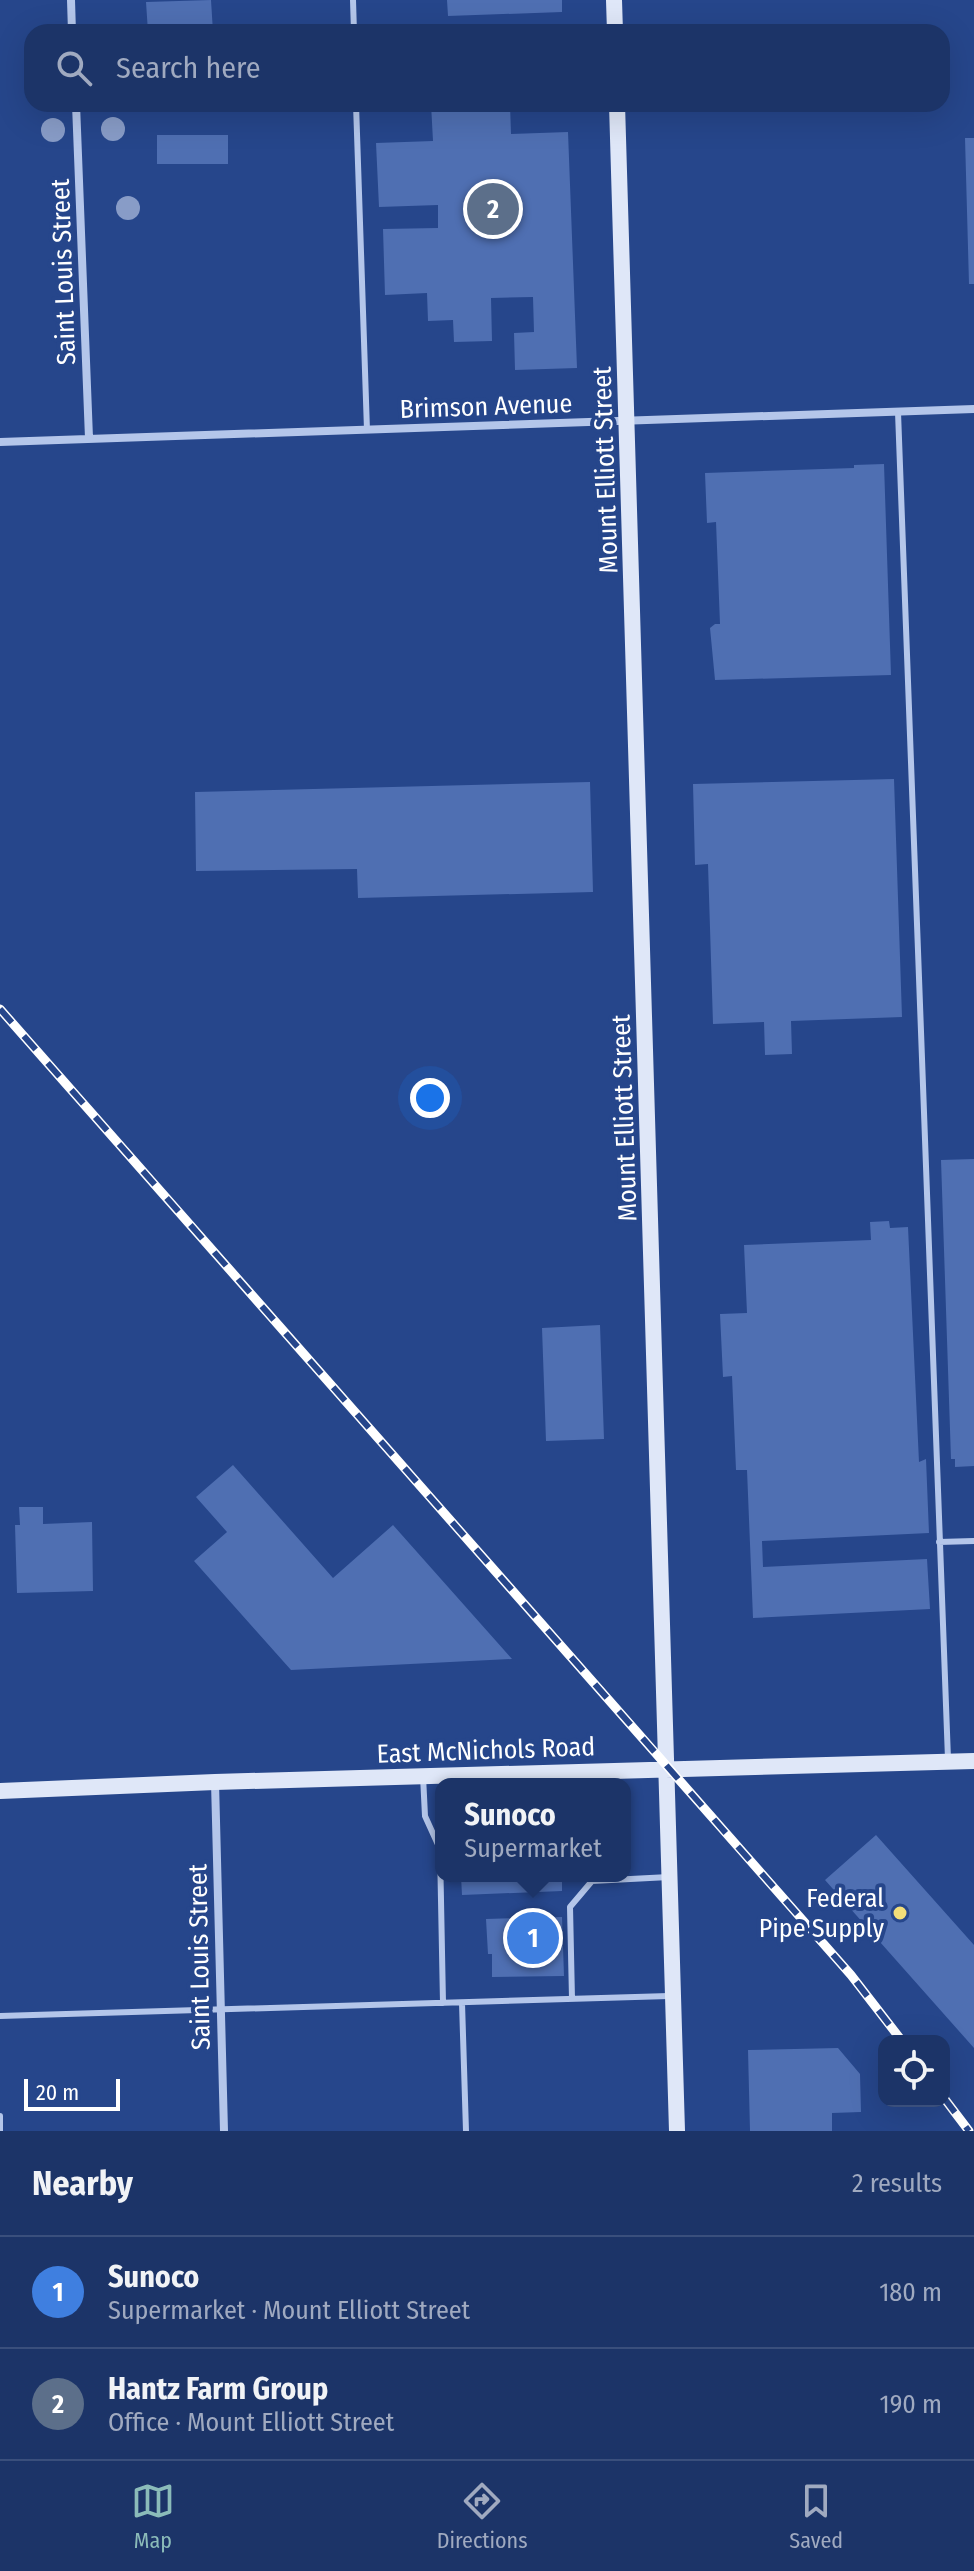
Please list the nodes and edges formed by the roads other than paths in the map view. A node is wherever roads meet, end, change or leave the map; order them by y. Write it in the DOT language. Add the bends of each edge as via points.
graph roads {
  1 [pos="71,0"];
  2 [pos="353,0"];
  3 [pos="614,0"];
  4 [pos="72,24"];
  5 [pos="354,24"];
  6 [pos="615,24"];
  7 [pos="76,112"];
  8 [pos="356,112"];
  9 [pos="617,112"];
  10 [pos="974,409"];
  11 [pos="898,412"];
  12 [pos="627,421"];
  13 [pos="367,430"];
  14 [pos="89,438"];
  15 [pos="0,442"];
  16 [pos="974,1541"];
  17 [pos="939,1542"];
  18 [pos="974,1761"];
  19 [pos="948,1762"];
  20 [pos="667,1769"];
  21 [pos="423,1776"];
  22 [pos="573,1778"];
  23 [pos="215,1782"];
  24 [pos="0,1791"];
  25 [pos="435,1838"];
  26 [pos="631,1877"];
  27 [pos="670,1877"];
  28 [pos="441,1882"];
  29 [pos="586,1882"];
  30 [pos="673,1996"];
  31 [pos="572,1999"];
  32 [pos="443,2003"];
  33 [pos="462,2003"];
  34 [pos="221,2010"];
  35 [pos="0,2016"];
  36 [pos="0,2116"];
  37 [pos="0,2131"];
  38 [pos="224,2131"];
  39 [pos="466,2131"];
  40 [pos="677,2131"];
  1 -- 4 [label="street"];
  2 -- 5 [label="lane"];
  3 -- 6 [label="street"];
  7 -- 14 [label="street, Saint Louis Street"];
  8 -- 13 [label="lane"];
  9 -- 12 [label="street, Mount Elliott Street"];
  10 -- 11 [label="street, Brimson Avenue"];
  11 -- 12 [label="street, Brimson Avenue"];
  11 -- 17 [label="lane"];
  12 -- 13 [label="street, Brimson Avenue"];
  12 -- 20 [label="street, Mount Elliott Street"];
  13 -- 14 [label="street, Brimson Avenue"];
  14 -- 15 [label="street, Brimson Avenue"];
  16 -- 17 [label="lane"];
  17 -- 19 [label="lane"];
  18 -- 19 [label="street, East McNichols Road"];
  19 -- 20 [label="street, East McNichols Road"];
  20 -- 22 [label="street, East McNichols Road"];
  20 -- 27 [label="street, Mount Elliott Street"];
  21 -- 22 [label="street, East McNichols Road"];
  21 -- 23 [label="street, East McNichols Road"];
  21 -- 25 [label="lane" via="425,1816"];
  23 -- 24 [label="street, East McNichols Road"];
  23 -- 34 [label="street, Saint Louis Street"];
  26 -- 27 [label="lane"];
  27 -- 30 [label="street, Mount Elliott Street"];
  28 -- 32 [label="lane"];
  29 -- 31 [label="lane" via="570,1907"];
  30 -- 31 [label="lane"];
  30 -- 40 [label="street, Mount Elliott Street"];
  31 -- 33 [label="lane"];
  32 -- 33 [label="lane"];
  32 -- 34 [label="lane"];
  33 -- 39 [label="lane"];
  34 -- 35 [label="lane"];
  34 -- 38 [label="street, Saint Louis Street"];
  36 -- 37 [label="lane"];
}
